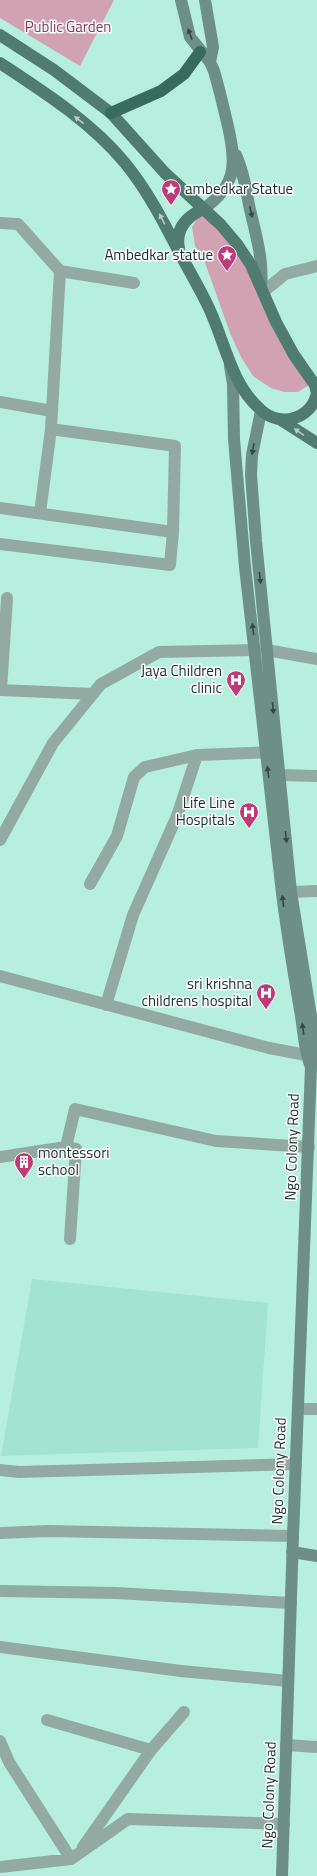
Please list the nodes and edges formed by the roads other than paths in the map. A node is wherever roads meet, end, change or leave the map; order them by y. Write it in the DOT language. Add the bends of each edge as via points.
graph roads {
  1 [pos="181,0"];
  2 [pos="205,0"];
  3 [pos="0,35"];
  4 [pos="200,52"];
  5 [pos="210,62"];
  6 [pos="0,63"];
  7 [pos="111,113"];
  8 [pos="233,148"];
  9 [pos="203,209"];
  10 [pos="0,223"];
  11 [pos="180,254"];
  12 [pos="317,266"];
  13 [pos="60,271"];
  14 [pos="134,283"];
  15 [pos="262,290"];
  16 [pos="230,366"];
  17 [pos="317,389"];
  18 [pos="0,402"];
  19 [pos="52,411"];
  20 [pos="261,411"];
  21 [pos="282,420"];
  22 [pos="51,429"];
  23 [pos="317,443"];
  24 [pos="0,508"];
  25 [pos="40,513"];
  26 [pos="173,532"];
  27 [pos="0,544"];
  28 [pos="7,598"];
  29 [pos="261,650"];
  30 [pos="317,659"];
  31 [pos="0,690"];
  32 [pos="93,694"];
  33 [pos="272,752"];
  34 [pos="197,755"];
  35 [pos="279,775"];
  36 [pos="317,776"];
  37 [pos="0,840"];
  38 [pos="90,884"];
  39 [pos="317,891"];
  40 [pos="291,892"];
  41 [pos="0,976"];
  42 [pos="106,1005"];
  43 [pos="312,1059"];
  44 [pos="66,1146"];
  45 [pos="309,1147"];
  46 [pos="0,1157"];
  47 [pos="70,1238"];
  48 [pos="298,1409"];
  49 [pos="317,1409"];
  50 [pos="296,1464"];
  51 [pos="0,1470"];
  52 [pos="0,1533"];
  53 [pos="293,1536"];
  54 [pos="292,1552"];
  55 [pos="317,1556"];
  56 [pos="0,1591"];
  57 [pos="291,1603"];
  58 [pos="0,1647"];
  59 [pos="288,1681"];
  60 [pos="184,1712"];
  61 [pos="47,1720"];
  62 [pos="0,1741"];
  63 [pos="286,1745"];
  64 [pos="317,1747"];
  65 [pos="151,1750"];
  66 [pos="4,1764"];
  67 [pos="284,1824"];
  68 [pos="74,1857"];
  69 [pos="0,1867"];
  70 [pos="282,1876"];
  4 -- 1 [label="street, one-way" via="190,37"];
  2 -- 5 [label="street" via="213,47"];
  3 -- 7 [label="main road" via="54,70"];
  4 -- 5 [label="street"];
  4 -- 7 [label="highway" via="184,74 161,91"];
  5 -- 8 [label="street"];
  11 -- 6 [label="main road, one-way" via="147,192 124,162 44,91"];
  7 -- 9 [label="main road" via="165,173"];
  8 -- 9 [label="street" via="234,163 231,177 215,201"];
  8 -- 15 [label="street, one-way" via="242,174 255,233"];
  9 -- 11 [label="main road" via="190,215 181,226 178,240"];
  9 -- 15 [label="main road" via="237,244 251,265"];
  10 -- 13 [label="street" via="18,224"];
  11 -- 16 [label="main road" via="209,308"];
  12 -- 15 [label="street" via="285,274"];
  13 -- 14 [label="street"];
  13 -- 19 [label="street"];
  15 -- 17 [label="main road" via="294,355"];
  16 -- 20 [label="main road" via="241,387"];
  29 -- 16 [label="street, one-way" via="245,567"];
  17 -- 21 [label="main road" via="316,401 311,408 294,418"];
  18 -- 19 [label="street"];
  19 -- 22 [label="street"];
  20 -- 21 [label="main road"];
  20 -- 29 [label="street, one-way" via="252,455 251,475"];
  23 -- 21 [label="main road, one-way"];
  22 -- 25 [label="street"];
  22 -- 26 [label="street" via="175,446"];
  24 -- 25 [label="street"];
  25 -- 26 [label="street"];
  26 -- 27 [label="street" via="170,565"];
  28 -- 31 [label="street"];
  29 -- 30 [label="street"];
  29 -- 32 [label="street" via="158,652 101,684"];
  29 -- 33 [label="street"];
  31 -- 32 [label="street"];
  32 -- 37 [label="street" via="53,743"];
  33 -- 34 [label="street"];
  33 -- 35 [label="street"];
  43 -- 33 [label="street, one-way" via="304,1031 288,946"];
  34 -- 38 [label="street" via="145,767 134,777 117,836"];
  34 -- 42 [label="street" via="177,816 133,914"];
  35 -- 36 [label="street"];
  35 -- 40 [label="street, one-way"];
  39 -- 40 [label="street"];
  40 -- 43 [label="street" via="311,1013"];
  41 -- 42 [label="street"];
  42 -- 43 [label="street"];
  43 -- 45 [label="street, Ngo Colony Road"];
  44 -- 45 [label="street" via="75,1109 216,1141"];
  44 -- 46 [label="street"];
  44 -- 47 [label="street" via="76,1149"];
  45 -- 48 [label="street, Ngo Colony Road"];
  48 -- 49 [label="street"];
  48 -- 50 [label="street, Ngo Colony Road"];
  50 -- 51 [label="street" via="19,1472"];
  50 -- 53 [label="street, Ngo Colony Road"];
  52 -- 53 [label="street" via="49,1531"];
  53 -- 54 [label="street, Ngo Colony Road"];
  54 -- 55 [label="street"];
  54 -- 57 [label="street, Ngo Colony Road"];
  56 -- 57 [label="street" via="116,1593"];
  57 -- 59 [label="street, Ngo Colony Road"];
  58 -- 59 [label="street" via="181,1671"];
  59 -- 63 [label="street, Ngo Colony Road"];
  60 -- 65 [label="street"];
  61 -- 65 [label="street"];
  62 -- 66 [label="street"];
  63 -- 64 [label="street"];
  63 -- 67 [label="street, Ngo Colony Road"];
  65 -- 68 [label="street"];
  66 -- 68 [label="street"];
  67 -- 68 [label="street" via="128,1819"];
  67 -- 70 [label="street, Ngo Colony Road"];
  68 -- 69 [label="street"];
}
